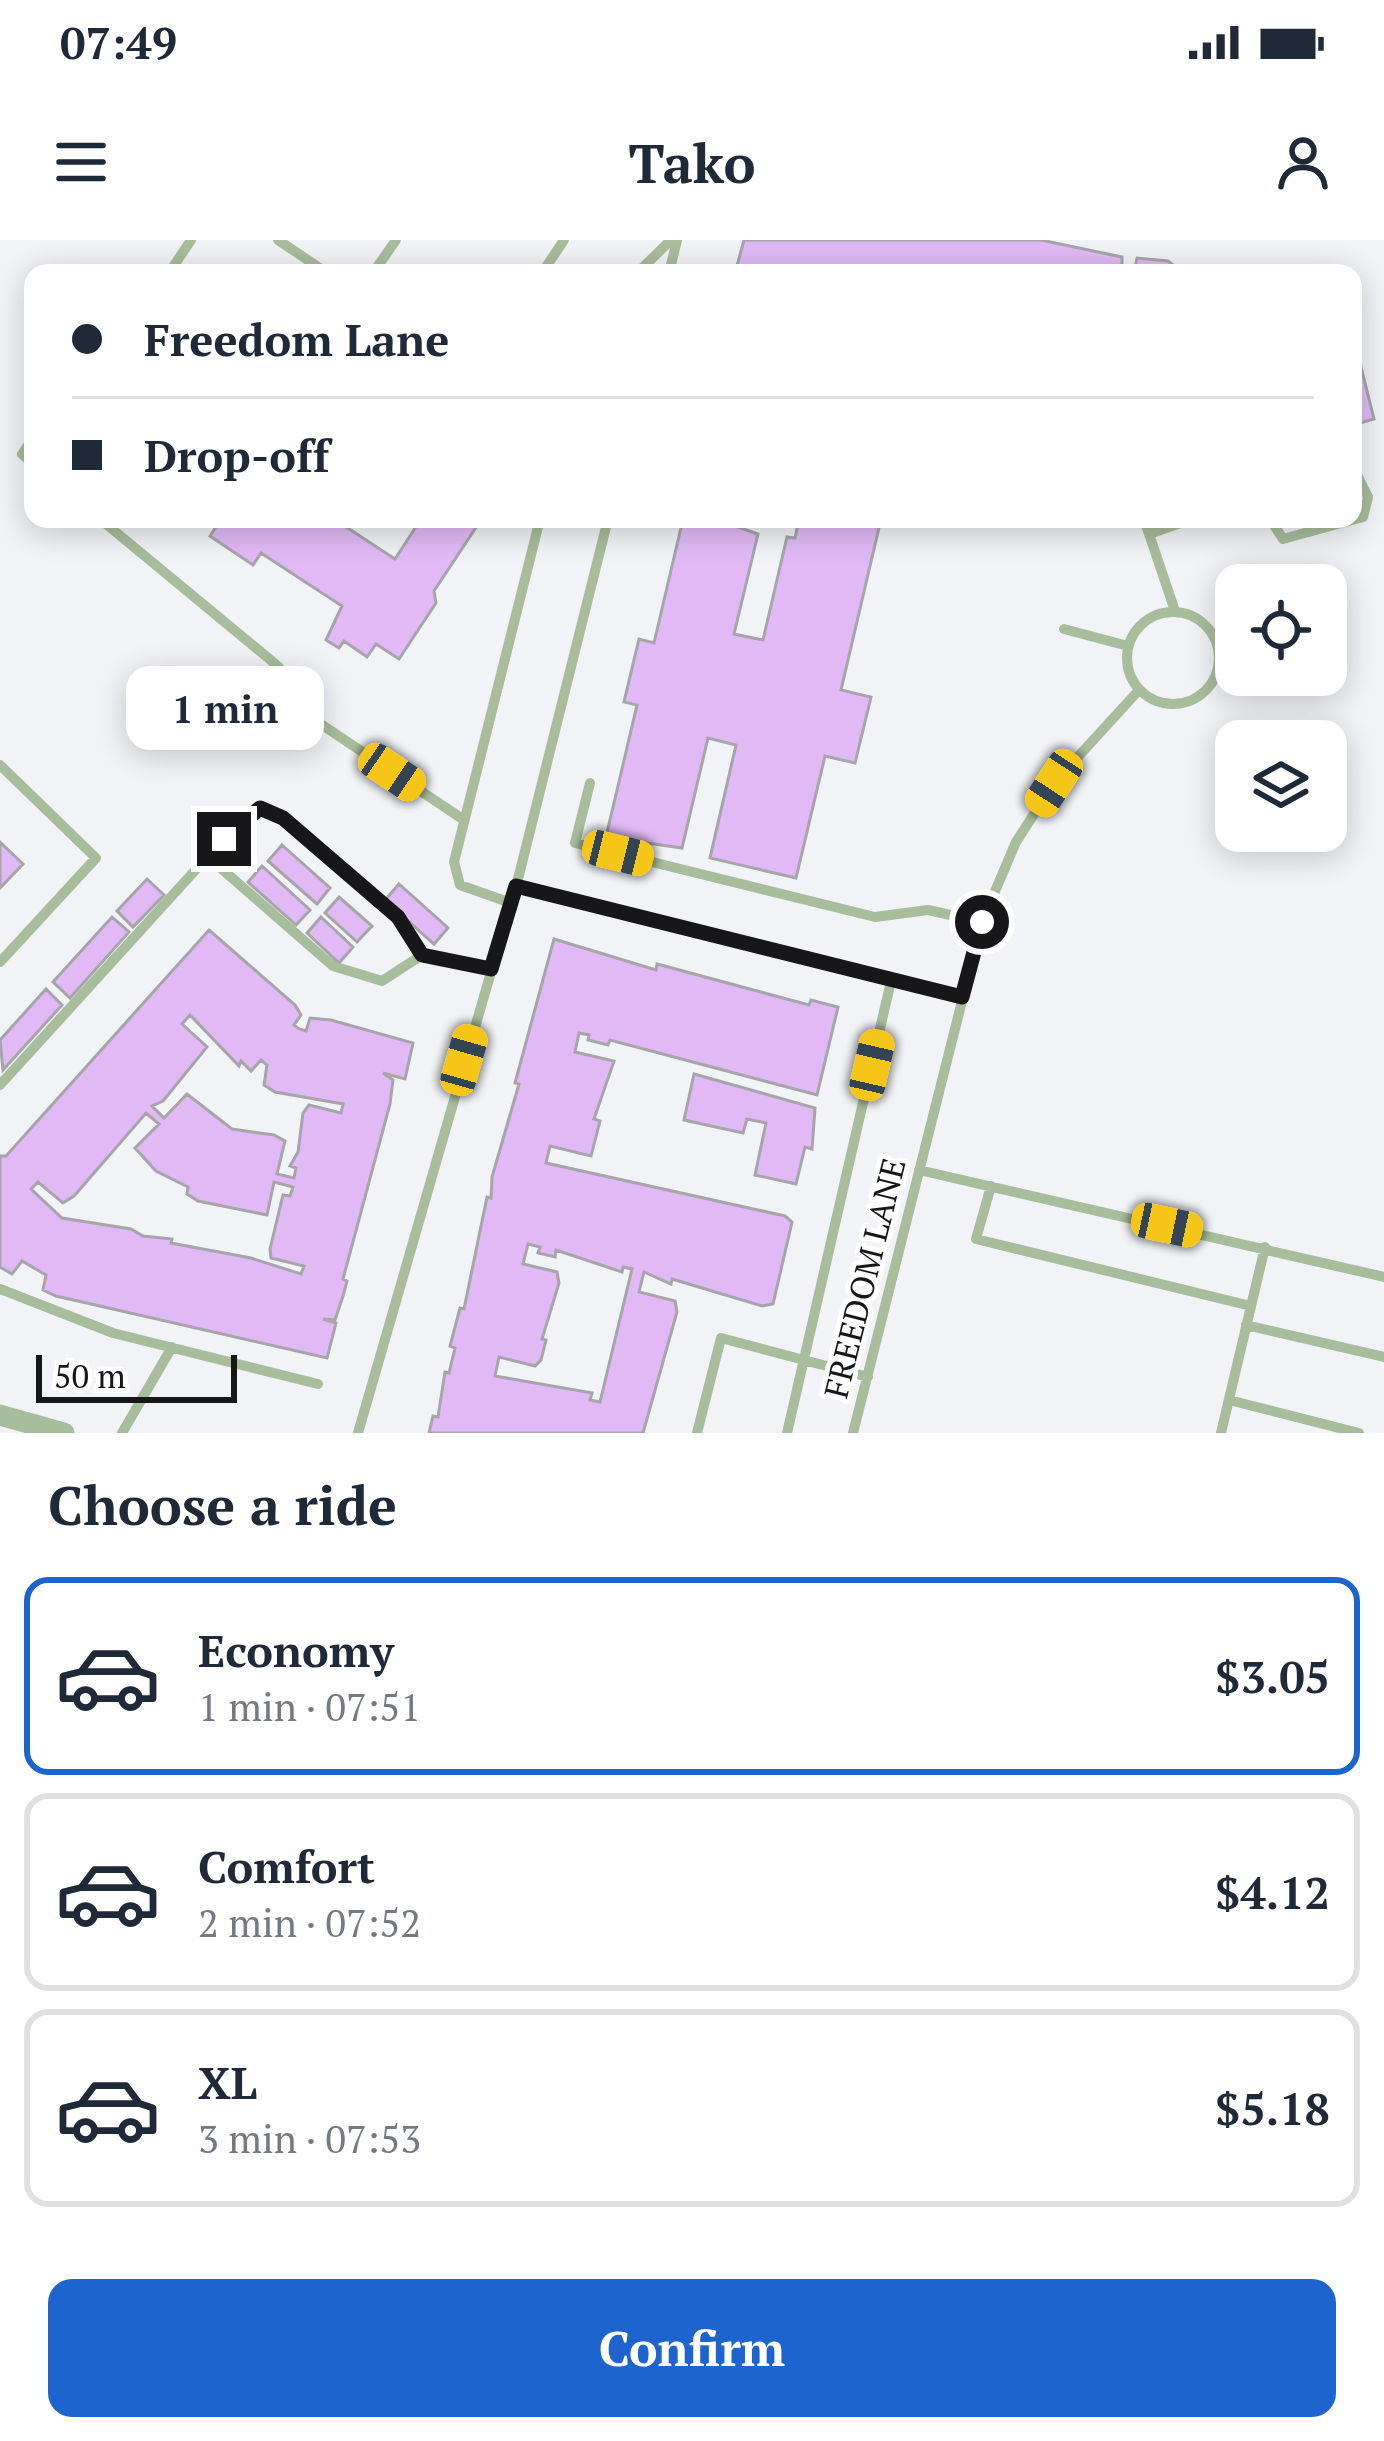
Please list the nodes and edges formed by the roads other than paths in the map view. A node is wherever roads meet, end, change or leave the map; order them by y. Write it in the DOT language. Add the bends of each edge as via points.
graph roads {
  1 [pos="278,240"];
  2 [pos="674,240"];
  3 [pos="314,264"];
  4 [pos="647,264"];
  5 [pos="1362,483"];
  6 [pos="1362,517"];
  7 [pos="111,528"];
  8 [pos="538,528"];
  9 [pos="606,528"];
  10 [pos="1149,528"];
  11 [pos="1166,528"];
  12 [pos="1276,528"];
  13 [pos="1330,528"];
  14 [pos="1152,533"];
  15 [pos="1174,611"];
  16 [pos="1064,629"];
  17 [pos="1128,646"];
  18 [pos="1139,690"];
  19 [pos="0,765"];
  20 [pos="590,784"];
  21 [pos="464,820"];
  22 [pos="208,857"];
  23 [pos="516,886"];
  24 [pos="511,903"];
  25 [pos="982,922"];
  26 [pos="422,955"];
  27 [pos="0,962"];
  28 [pos="491,969"];
  29 [pos="891,981"];
  30 [pos="962,997"];
  31 [pos="0,1084"];
  32 [pos="919,1170"];
  33 [pos="991,1186"];
  34 [pos="1264,1247"];
  35 [pos="1384,1277"];
  36 [pos="0,1289"];
  37 [pos="1251,1306"];
  38 [pos="1246,1325"];
  39 [pos="172,1347"];
  40 [pos="1384,1357"];
  41 [pos="805,1359"];
  42 [pos="868,1377"];
  43 [pos="318,1384"];
  44 [pos="1229,1400"];
  45 [pos="0,1414"];
  46 [pos="64,1433"];
  47 [pos="122,1433"];
  48 [pos="358,1433"];
  49 [pos="697,1433"];
  50 [pos="787,1433"];
  51 [pos="853,1433"];
  52 [pos="1221,1433"];
  53 [pos="1360,1433"];
  1 -- 3 [label="lane"];
  2 -- 4 [label="lane"];
  5 -- 6 [label="lane" via="1369,497"];
  7 -- 21 [label="lane" via="279,667 282,698"];
  8 -- 21 [label="lane"];
  9 -- 23 [label="lane"];
  10 -- 14 [label="lane"];
  11 -- 14 [label="lane"];
  12 -- 13 [label="lane" via="1283,539 1297,539"];
  14 -- 15 [label="lane"];
  15 -- 17 [label="lane" via="1145,620"];
  15 -- 18 [label="lane" via="1213,634 1215,677 1180,704"];
  16 -- 17 [label="lane"];
  17 -- 18 [label="lane"];
  18 -- 25 [label="lane, FREEDOM LANE" via="1054,783 1016,842"];
  19 -- 27 [label="lane" via="96,858"];
  20 -- 25 [label="lane" via="575,843 875,917 928,910"];
  21 -- 24 [label="lane" via="454,862 460,885"];
  22 -- 26 [label="lane" via="333,966 382,981"];
  22 -- 26 [label="lane" via="260,808 283,818 398,917"];
  22 -- 31 [label="lane"];
  23 -- 24 [label="lane"];
  23 -- 29 [label="lane"];
  24 -- 28 [label="lane"];
  25 -- 30 [label="lane, FREEDOM LANE"];
  26 -- 28 [label="lane"];
  28 -- 48 [label="lane"];
  29 -- 30 [label="lane"];
  29 -- 41 [label="lane"];
  30 -- 32 [label="lane, FREEDOM LANE"];
  32 -- 33 [label="lane"];
  32 -- 42 [label="lane, FREEDOM LANE"];
  33 -- 34 [label="lane"];
  33 -- 37 [label="lane" via="976,1239"];
  34 -- 35 [label="lane"];
  34 -- 37 [label="lane"];
  36 -- 39 [label="lane"];
  37 -- 38 [label="lane"];
  38 -- 40 [label="lane"];
  38 -- 44 [label="lane"];
  39 -- 43 [label="lane"];
  39 -- 47 [label="lane"];
  41 -- 42 [label="lane"];
  41 -- 49 [label="lane" via="721,1338"];
  41 -- 50 [label="lane"];
  42 -- 51 [label="lane, FREEDOM LANE"];
  44 -- 52 [label="lane"];
  44 -- 53 [label="lane"];
  45 -- 46 [label="street"];
}
